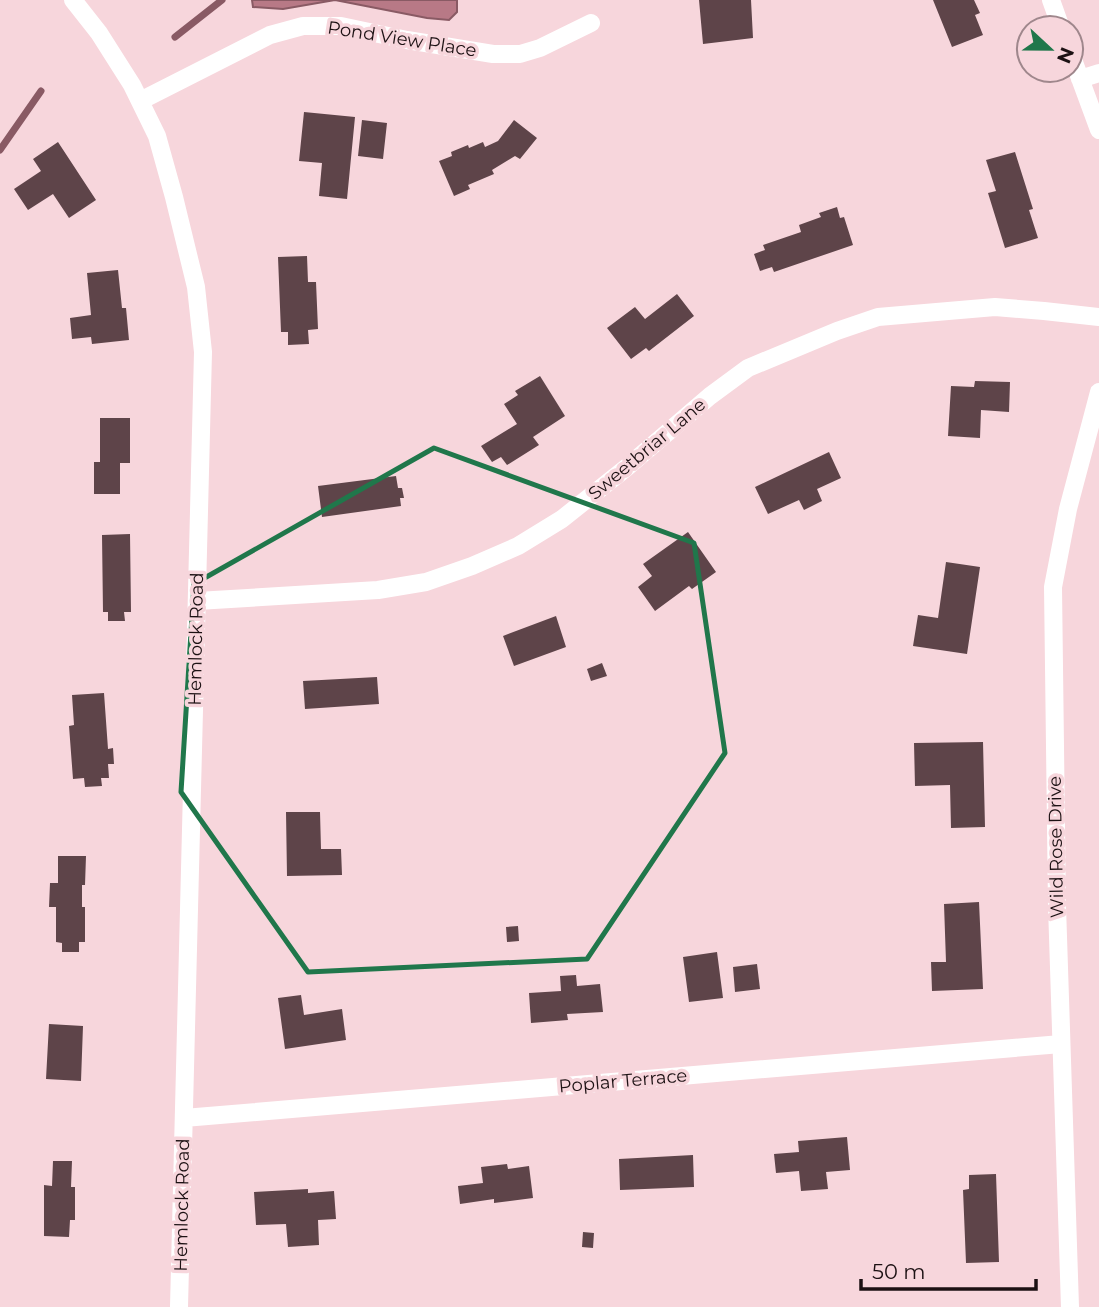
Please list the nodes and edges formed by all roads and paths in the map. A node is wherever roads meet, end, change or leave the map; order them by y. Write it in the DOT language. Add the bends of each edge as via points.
graph roads {
  1 [pos="73,0"];
  2 [pos="591,23"];
  3 [pos="1082,84"];
  4 [pos="140,101"];
  5 [pos="1099,130"];
  6 [pos="1099,317"];
  7 [pos="1099,392"];
  8 [pos="197,601"];
  9 [pos="1061,1044"];
  10 [pos="184,1118"];
  11 [pos="179,1307"];
  12 [pos="1070,1307"];
  1 -- 4 [label="street, Hemlock Road"];
  2 -- 4 [label="street, Pond View Place" via="520,54 493,54 341,26 303,26 270,35"];
  3 -- 5 [label="street"];
  4 -- 8 [label="street, Hemlock Road" via="174,197 196,287 204,352"];
  6 -- 8 [label="street, Sweetbriar Lane" via="995,307 878,317 748,368 562,519 519,546 472,566 426,582 378,590"];
  7 -- 9 [label="street, Wild Rose Drive" via="1053,587"];
  8 -- 10 [label="street, Hemlock Road"];
  9 -- 10 [label="street, Poplar Terrace"];
  9 -- 12 [label="street, Wild Rose Drive"];
  10 -- 11 [label="street, Hemlock Road"];
}
